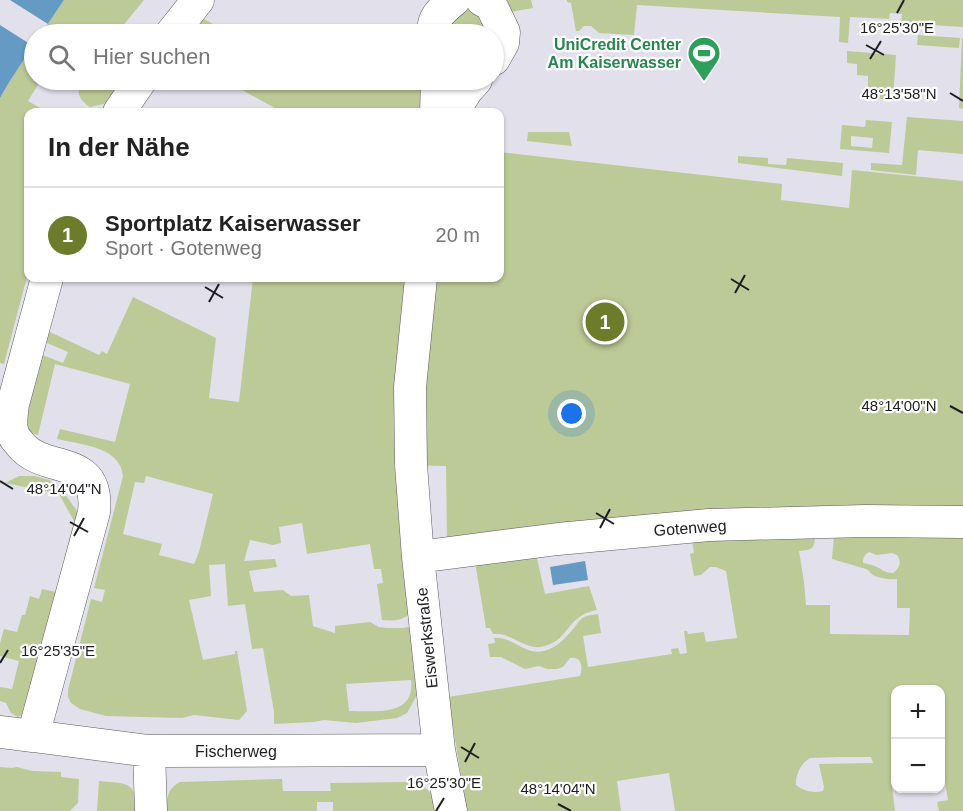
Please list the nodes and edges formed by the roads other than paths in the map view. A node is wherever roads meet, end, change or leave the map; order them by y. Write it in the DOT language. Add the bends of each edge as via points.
graph roads {
  1 [pos="198,0"];
  2 [pos="454,0"];
  3 [pos="483,0"];
  4 [pos="179,24"];
  5 [pos="434,24"];
  6 [pos="500,24"];
  7 [pos="134,90"];
  8 [pos="437,90"];
  9 [pos="467,90"];
  10 [pos="122,108"];
  11 [pos="436,108"];
  12 [pos="456,108"];
  13 [pos="46,282"];
  14 [pos="421,282"];
  15 [pos="963,522"];
  16 [pos="418,557"];
  17 [pos="0,732"];
  18 [pos="33,736"];
  19 [pos="439,750"];
  20 [pos="148,751"];
  21 [pos="152,811"];
  22 [pos="451,811"];
  1 -- 4 [label="street"];
  2 -- 5 [label="street" via="438,12"];
  3 -- 6 [label="street" via="491,5"];
  7 -- 10 [label="street"];
  8 -- 11 [label="street"];
  9 -- 12 [label="street"];
  13 -- 18 [label="street" via="13,404 14,436 37,457 79,471 91,484 95,499"];
  14 -- 16 [label="street, Eiswerkstraße" via="411,387 411,465"];
  15 -- 16 [label="street, Gotenweg" via="709,525"];
  16 -- 19 [label="street, Eiswerkstraße"];
  17 -- 18 [label="street, Fischerweg"];
  18 -- 20 [label="street, Fischerweg"];
  19 -- 20 [label="street, Fischerweg"];
  19 -- 22 [label="street, Eiswerkstraße"];
  20 -- 21 [label="street"];
}
